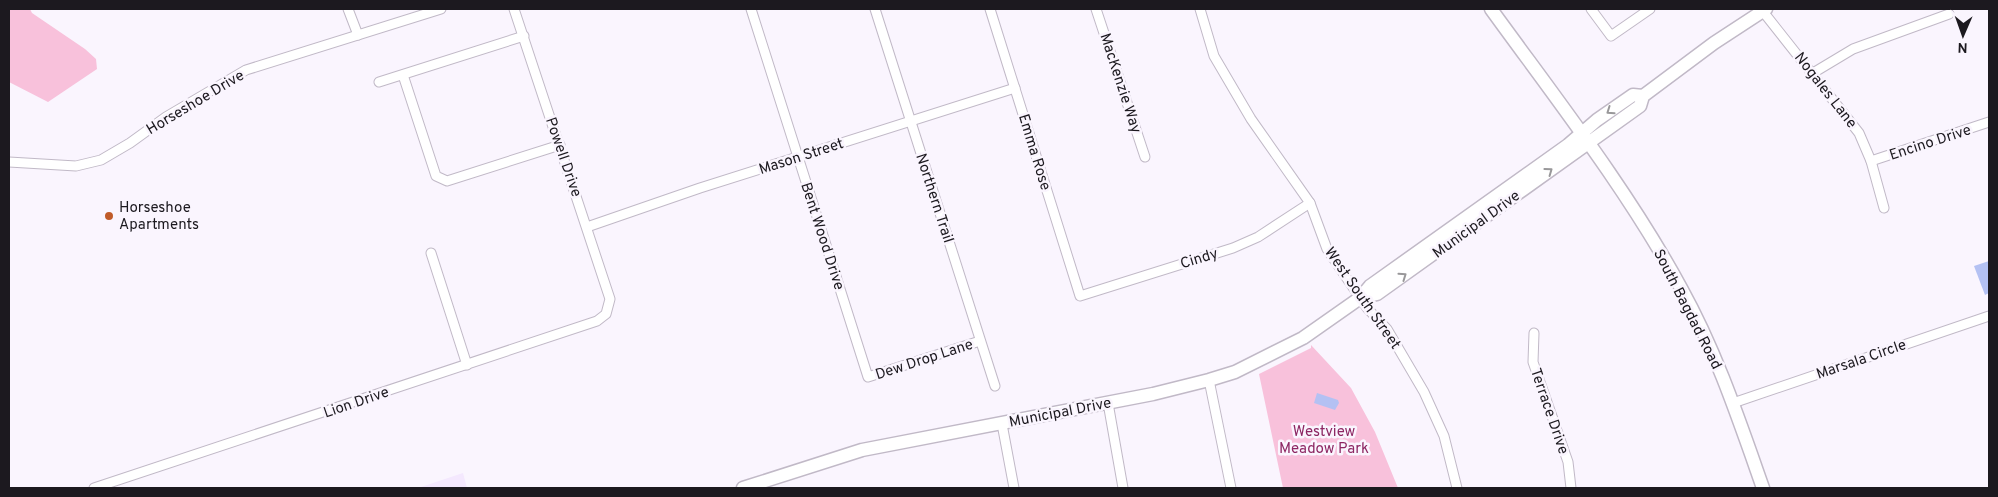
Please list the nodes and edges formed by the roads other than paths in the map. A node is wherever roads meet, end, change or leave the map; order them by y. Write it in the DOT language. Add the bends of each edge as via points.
graph roads {
  1 [pos="348,9"];
  2 [pos="441,9"];
  3 [pos="514,9"];
  4 [pos="751,9"];
  5 [pos="876,9"];
  6 [pos="990,9"];
  7 [pos="1096,9"];
  8 [pos="1200,9"];
  9 [pos="1491,9"];
  10 [pos="1591,9"];
  11 [pos="1650,9"];
  12 [pos="1763,9"];
  13 [pos="1949,14"];
  14 [pos="358,34"];
  15 [pos="524,36"];
  16 [pos="1813,73"];
  17 [pos="403,75"];
  18 [pos="379,82"];
  19 [pos="1015,88"];
  20 [pos="911,122"];
  21 [pos="1989,122"];
  22 [pos="1585,138"];
  23 [pos="560,146"];
  24 [pos="1145,157"];
  25 [pos="797,158"];
  26 [pos="1871,161"];
  27 [pos="9,162"];
  28 [pos="1310,203"];
  29 [pos="1884,208"];
  30 [pos="588,227"];
  31 [pos="431,253"];
  32 [pos="1080,296"];
  33 [pos="1360,298"];
  34 [pos="610,306"];
  35 [pos="1989,316"];
  36 [pos="1534,333"];
  37 [pos="980,341"];
  38 [pos="467,365"];
  39 [pos="868,377"];
  40 [pos="1209,380"];
  41 [pos="995,386"];
  42 [pos="1108,403"];
  43 [pos="1733,403"];
  44 [pos="1002,424"];
  45 [pos="94,488"];
  46 [pos="743,488"];
  47 [pos="1014,488"];
  48 [pos="1123,488"];
  49 [pos="1231,488"];
  50 [pos="1457,488"];
  51 [pos="1571,488"];
  52 [pos="1763,488"];
  1 -- 14 [label="street"];
  2 -- 14 [label="street, Horseshoe Drive"];
  3 -- 15 [label="street, Powell Drive"];
  4 -- 25 [label="street, Bent Wood Drive"];
  5 -- 20 [label="street, Northern Trail"];
  6 -- 19 [label="street, Emma Rose"];
  7 -- 24 [label="street, MacKenzie Way"];
  8 -- 28 [label="street, West South Street" via="1214,56 1250,119"];
  9 -- 22 [label="street, South Bagdad Road"];
  10 -- 11 [label="street" via="1611,36"];
  12 -- 16 [label="street, Nogales Lane"];
  12 -- 22 [label="street, Municipal Drive" via="1643,96 1640,106"];
  13 -- 16 [label="street" via="1853,49"];
  14 -- 27 [label="street, Horseshoe Drive" via="236,75 101,160 76,166"];
  15 -- 17 [label="street"];
  15 -- 23 [label="street, Powell Drive"];
  16 -- 26 [label="street, Nogales Lane" via="1859,133"];
  17 -- 18 [label="street"];
  17 -- 23 [label="street" via="436,176 447,181"];
  19 -- 20 [label="street, Mason Street"];
  19 -- 32 [label="street, Emma Rose"];
  20 -- 25 [label="street, Mason Street"];
  20 -- 37 [label="street, Northern Trail"];
  21 -- 26 [label="street, Encino Drive"];
  22 -- 33 [label="street, Municipal Drive" via="1426,252 1377,294"];
  22 -- 43 [label="street, South Bagdad Road" via="1635,209 1682,290"];
  23 -- 30 [label="street, Powell Drive"];
  25 -- 30 [label="street, Mason Street"];
  25 -- 39 [label="street, Bent Wood Drive"];
  26 -- 29 [label="street, Nogales Lane"];
  28 -- 32 [label="street, Cindy" via="1258,238"];
  28 -- 33 [label="street, West South Street" via="1327,249"];
  30 -- 34 [label="street, Powell Drive"];
  31 -- 38 [label="street"];
  33 -- 40 [label="street, Municipal Drive" via="1280,350 1235,372"];
  33 -- 50 [label="street, West South Street" via="1387,329 1424,392 1444,436"];
  34 -- 38 [label="street, Lion Drive" via="597,321"];
  35 -- 43 [label="street, Marsala Circle"];
  36 -- 51 [label="street, Terrace Drive" via="1533,362 1568,462"];
  37 -- 39 [label="street, Dew Drop Lane"];
  37 -- 41 [label="street, Northern Trail"];
  38 -- 45 [label="street, Lion Drive"];
  40 -- 42 [label="street, Municipal Drive"];
  40 -- 49 [label="street"];
  42 -- 44 [label="street, Municipal Drive"];
  42 -- 48 [label="street"];
  43 -- 52 [label="street, South Bagdad Road"];
  44 -- 46 [label="street, Municipal Drive" via="862,450"];
  44 -- 47 [label="street"];
}
